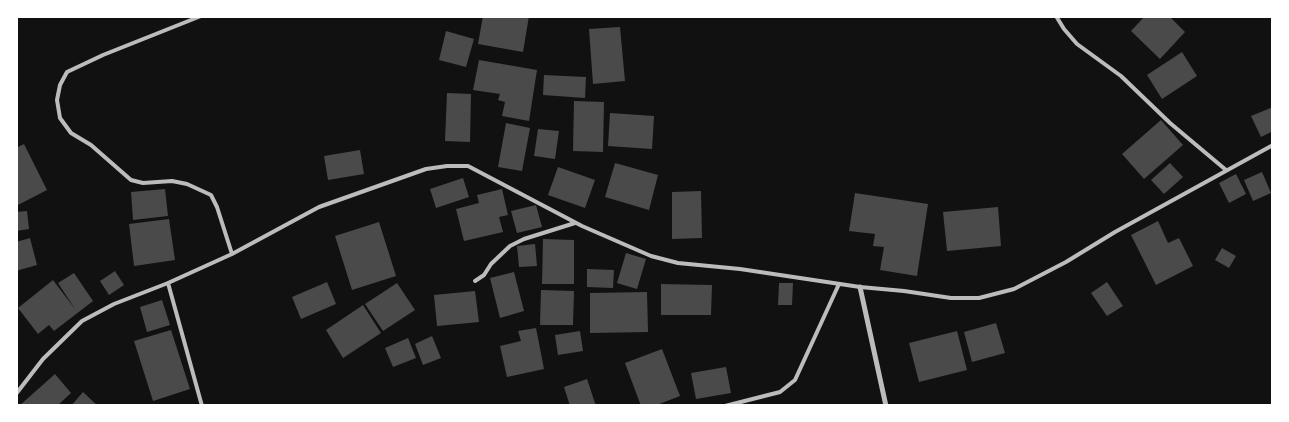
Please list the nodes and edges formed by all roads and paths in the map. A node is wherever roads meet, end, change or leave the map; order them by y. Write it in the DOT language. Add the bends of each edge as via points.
graph roads {
  1 [pos="202,16"];
  2 [pos="1056,16"];
  3 [pos="1273,145"];
  4 [pos="1226,170"];
  5 [pos="575,223"];
  6 [pos="232,254"];
  7 [pos="475,281"];
  8 [pos="168,282"];
  9 [pos="839,284"];
  10 [pos="860,287"];
  11 [pos="16,394"];
  12 [pos="202,406"];
  13 [pos="725,406"];
  14 [pos="886,406"];
  1 -- 6 [label="lane" via="67,72 57,100 60,118 71,134 91,145 131,180 143,183 172,181 210,195"];
  2 -- 4 [label="lane" via="1077,44 1121,76"];
  3 -- 4 [label="lane"];
  4 -- 10 [label="lane" via="1014,289 979,298 951,298"];
  5 -- 6 [label="lane" via="468,166 447,166 426,169 319,207"];
  5 -- 7 [label="lane" via="510,246"];
  5 -- 9 [label="lane" via="651,256"];
  6 -- 8 [label="lane"];
  8 -- 11 [label="lane" via="82,321 44,359"];
  8 -- 12 [label="lane"];
  9 -- 10 [label="lane"];
  9 -- 13 [label="lane" via="795,380 780,392"];
  10 -- 14 [label="street"];
}
